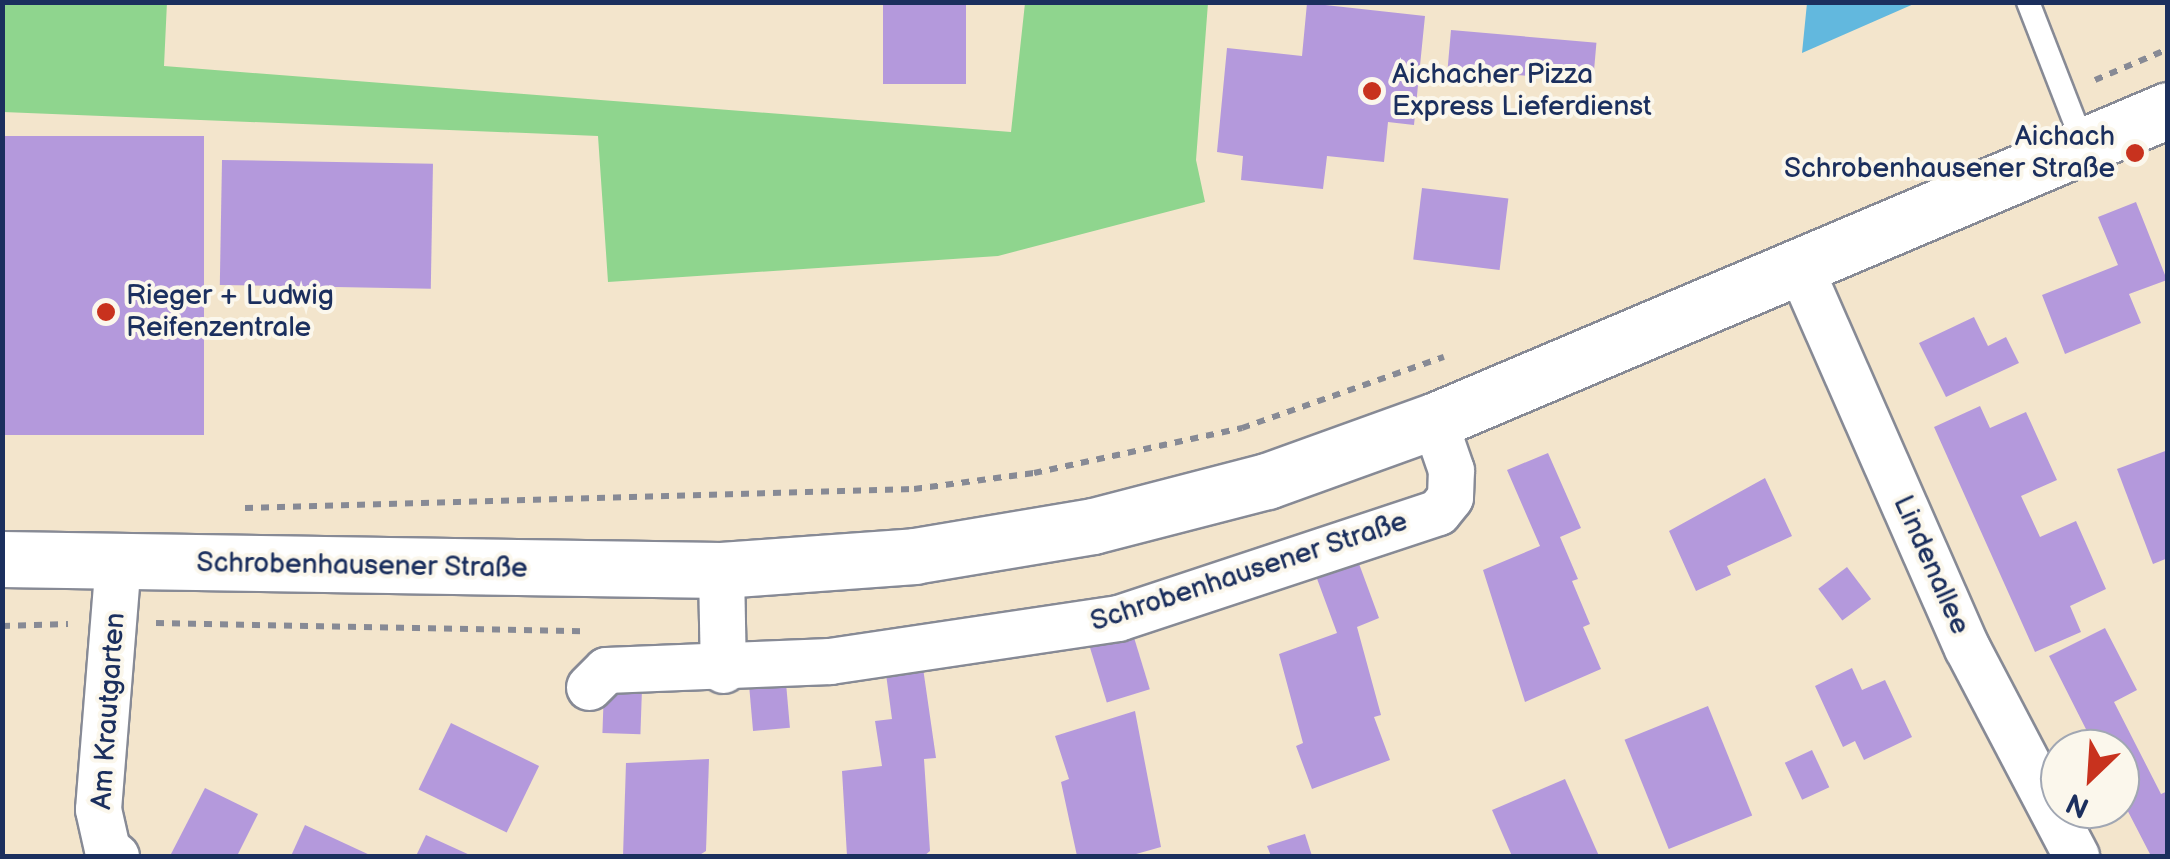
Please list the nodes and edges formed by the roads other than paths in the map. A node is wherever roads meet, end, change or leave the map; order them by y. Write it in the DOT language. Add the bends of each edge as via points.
graph roads {
  1 [pos="2028,2"];
  2 [pos="2168,110"];
  3 [pos="2084,146"];
  4 [pos="1800,268"];
  5 [pos="1434,421"];
  6 [pos="2,559"];
  7 [pos="118,562"];
  8 [pos="721,570"];
  9 [pos="723,670"];
  10 [pos="589,686"];
  11 [pos="116,856"];
  12 [pos="2076,856"];
  1 -- 3 [label="lane"];
  2 -- 3 [label="main road, Schrobenhausener Straße"];
  3 -- 4 [label="main road, Schrobenhausener Straße"];
  4 -- 5 [label="main road, Schrobenhausener Straße"];
  4 -- 12 [label="street, Lindenallee" via="1967,648"];
  5 -- 8 [label="main road, Schrobenhausener Straße" via="1267,481 1092,526 914,556"];
  5 -- 9 [label="street, Schrobenhausener Straße" via="1450,470 1450,497 1438,512 1118,618 1021,637"];
  6 -- 7 [label="main road, Schrobenhausener Straße"];
  7 -- 8 [label="main road, Schrobenhausener Straße"];
  7 -- 11 [label="street, Am Krautgarten" via="98,809 107,848"];
  8 -- 9 [label="street"];
  9 -- 10 [label="street, Schrobenhausener Straße" via="606,670"];
}
